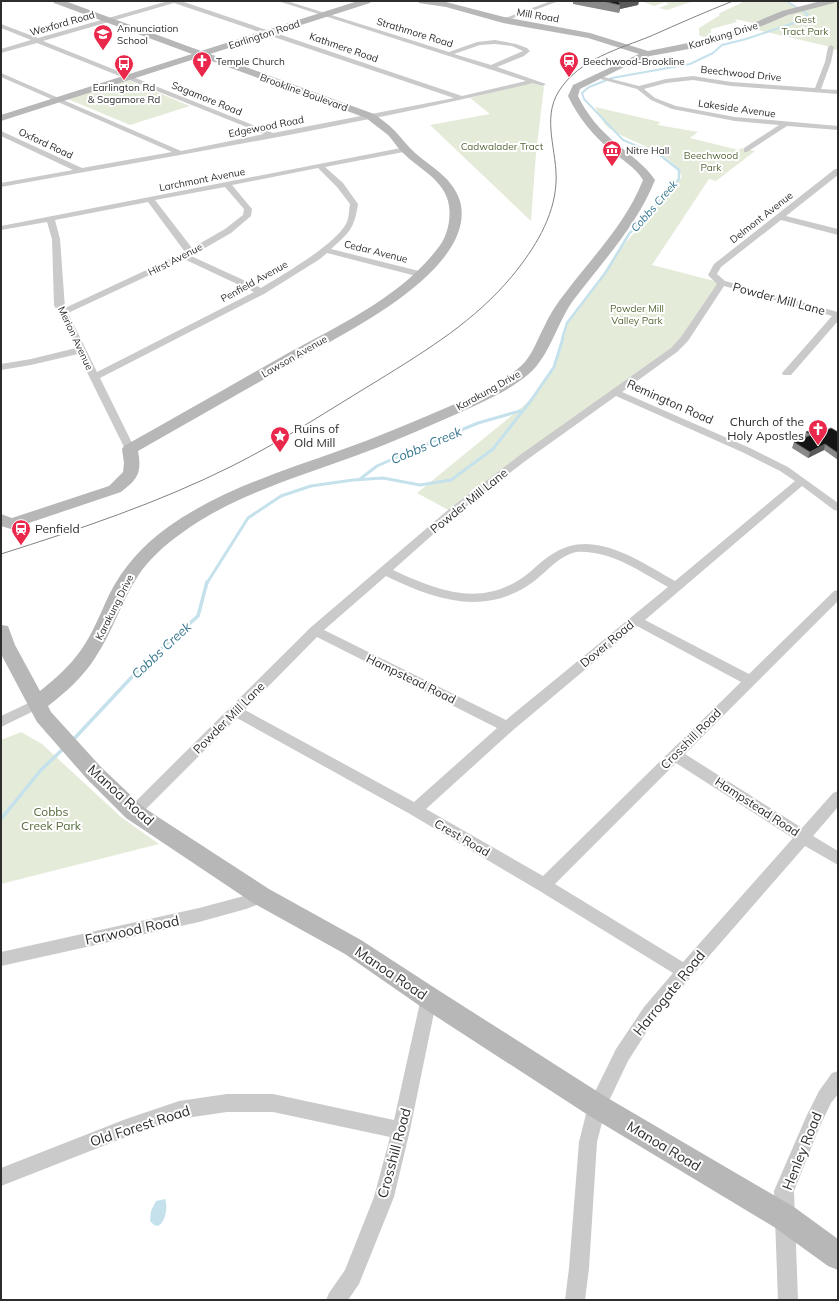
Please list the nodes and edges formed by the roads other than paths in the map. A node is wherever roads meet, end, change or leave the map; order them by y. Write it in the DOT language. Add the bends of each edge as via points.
graph roads {
  1 [pos="57,1"];
  2 [pos="174,1"];
  3 [pos="281,1"];
  4 [pos="366,1"];
  5 [pos="422,1"];
  6 [pos="556,1"];
  7 [pos="831,1"];
  8 [pos="324,15"];
  9 [pos="108,20"];
  10 [pos="503,20"];
  11 [pos="1,26"];
  12 [pos="268,32"];
  13 [pos="37,40"];
  14 [pos="831,47"];
  15 [pos="1,51"];
  16 [pos="451,53"];
  17 [pos="201,54"];
  18 [pos="648,54"];
  19 [pos="492,67"];
  20 [pos="1,75"];
  21 [pos="128,77"];
  22 [pos="599,77"];
  23 [pos="534,81"];
  24 [pos="543,84"];
  25 [pos="639,88"];
  26 [pos="817,91"];
  27 [pos="838,92"];
  28 [pos="462,98"];
  29 [pos="59,99"];
  30 [pos="370,116"];
  31 [pos="1,118"];
  32 [pos="785,124"];
  33 [pos="838,128"];
  34 [pos="1,133"];
  35 [pos="272,135"];
  36 [pos="406,149"];
  37 [pos="747,150"];
  38 [pos="180,153"];
  39 [pos="320,166"];
  40 [pos="82,171"];
  41 [pos="838,172"];
  42 [pos="227,184"];
  43 [pos="1,185"];
  44 [pos="150,199"];
  45 [pos="779,217"];
  46 [pos="50,218"];
  47 [pos="1,228"];
  48 [pos="838,232"];
  49 [pos="326,250"];
  50 [pos="187,254"];
  51 [pos="420,274"];
  52 [pos="722,283"];
  53 [pos="261,292"];
  54 [pos="63,312"];
  55 [pos="838,315"];
  56 [pos="81,350"];
  57 [pos="1,367"];
  58 [pos="787,373"];
  59 [pos="95,377"];
  60 [pos="615,392"];
  61 [pos="130,449"];
  62 [pos="802,481"];
  63 [pos="838,508"];
  64 [pos="1,519"];
  65 [pos="386,571"];
  66 [pos="675,586"];
  67 [pos="838,594"];
  68 [pos="636,620"];
  69 [pos="315,631"];
  70 [pos="1,632"];
  71 [pos="750,681"];
  72 [pos="37,704"];
  73 [pos="236,711"];
  74 [pos="1,722"];
  75 [pos="507,727"];
  76 [pos="675,755"];
  77 [pos="838,797"];
  78 [pos="415,810"];
  79 [pos="134,812"];
  80 [pos="802,836"];
  81 [pos="838,859"];
  82 [pos="544,885"];
  83 [pos="261,896"];
  84 [pos="1,959"];
  85 [pos="685,972"];
  86 [pos="429,998"];
  87 [pos="838,1079"];
  88 [pos="597,1106"];
  89 [pos="402,1130"];
  90 [pos="1,1177"];
  91 [pos="784,1217"];
  92 [pos="838,1256"];
  93 [pos="336,1300"];
  94 [pos="575,1300"];
  95 [pos="788,1300"];
  1 -- 9 [label="street, Brookline Boulevard"];
  2 -- 9 [label="street, Wexford Road"];
  2 -- 12 [label="street, Kathmere Road"];
  3 -- 8 [label="street, Strathmore Road"];
  4 -- 8 [label="street, Earlington Road"];
  5 -- 10 [label="street, Mill Road"];
  6 -- 10 [label="street"];
  7 -- 18 [label="street, Karakung Drive" via="785,13 752,28"];
  8 -- 12 [label="street, Earlington Road"];
  8 -- 16 [label="street, Strathmore Road"];
  9 -- 13 [label="street, Wexford Road"];
  9 -- 17 [label="street, Brookline Boulevard"];
  10 -- 18 [label="street, Mill Road" via="590,36"];
  11 -- 13 [label="street, Sagamore Road"];
  12 -- 17 [label="street, Earlington Road"];
  12 -- 28 [label="street, Kathmere Road"];
  13 -- 15 [label="street, Wexford Road"];
  13 -- 21 [label="street, Sagamore Road"];
  14 -- 26 [label="street" via="831,62"];
  16 -- 19 [label="street, Strathmore Road"];
  16 -- 19 [label="street" via="487,41 518,46 527,51"];
  17 -- 21 [label="street, Earlington Road"];
  17 -- 30 [label="street, Brookline Boulevard"];
  18 -- 22 [label="street, Karakung Drive" via="630,60"];
  19 -- 23 [label="street, Strathmore Road"];
  20 -- 29 [label="street"];
  21 -- 29 [label="street, Earlington Road"];
  21 -- 35 [label="street, Sagamore Road"];
  22 -- 25 [label="street"];
  22 -- 72 [label="street, Karakung Drive" via="576,87 573,96 577,107 588,123 608,143 643,170 649,180 645,192 618,235 557,314 530,364 509,380 472,401 417,426 244,491 183,523 155,546 128,577 94,647 86,658 56,690"];
  23 -- 24 [label="street, Strathmore Road"];
  23 -- 28 [label="street, Edgewood Road"];
  25 -- 26 [label="street, Beechwood Drive" via="666,80 693,78 731,84"];
  25 -- 32 [label="street, Lakeside Avenue" via="653,99 674,108 735,119"];
  26 -- 27 [label="street, Beechwood Drive"];
  28 -- 30 [label="street, Edgewood Road"];
  29 -- 31 [label="street, Earlington Road"];
  29 -- 38 [label="street"];
  30 -- 35 [label="street, Edgewood Road"];
  30 -- 36 [label="street, Lawson Avenue" via="390,131"];
  32 -- 33 [label="street, Lakeside Avenue"];
  32 -- 37 [label="street"];
  34 -- 40 [label="street, Oxford Road"];
  35 -- 38 [label="street, Edgewood Road"];
  36 -- 39 [label="street, Larchmont Avenue"];
  36 -- 51 [label="street, Lawson Avenue" via="441,179 450,191 455,208 452,235 444,250"];
  38 -- 40 [label="street, Edgewood Road"];
  39 -- 42 [label="street, Larchmont Avenue"];
  39 -- 49 [label="street, Penfield Avenue" via="340,185 354,204 351,222 345,232"];
  40 -- 43 [label="street, Edgewood Road"];
  41 -- 45 [label="street, Delmont Avenue"];
  42 -- 44 [label="street, Larchmont Avenue"];
  42 -- 50 [label="street, Hirst Avenue" via="248,209 247,216 228,231"];
  44 -- 46 [label="street, Larchmont Avenue"];
  44 -- 50 [label="street"];
  45 -- 48 [label="street"];
  45 -- 52 [label="street, Delmont Avenue" via="717,266 712,275"];
  46 -- 47 [label="street, Larchmont Avenue"];
  46 -- 54 [label="street, Merion Avenue" via="56,239 59,305"];
  49 -- 51 [label="street, Cedar Avenue"];
  49 -- 53 [label="street, Penfield Avenue"];
  50 -- 53 [label="street"];
  50 -- 54 [label="street, Hirst Avenue"];
  51 -- 61 [label="street, Lawson Avenue" via="388,300 347,326"];
  52 -- 55 [label="street, Powder Mill Lane"];
  52 -- 60 [label="street, Powder Mill Lane" via="685,339 674,350"];
  53 -- 59 [label="street, Penfield Avenue"];
  54 -- 56 [label="street, Merion Avenue"];
  55 -- 58 [label="street"];
  56 -- 57 [label="street"];
  56 -- 59 [label="street, Merion Avenue"];
  59 -- 61 [label="street, Merion Avenue"];
  60 -- 62 [label="street, Remington Road" via="746,450"];
  60 -- 65 [label="street, Powder Mill Lane" via="452,512"];
  61 -- 64 [label="street" via="133,469 127,480 115,489 11,524"];
  62 -- 63 [label="street, Remington Road"];
  62 -- 66 [label="street, Dover Road"];
  65 -- 66 [label="street" via="438,594 486,598 521,585 559,553 577,548 591,548 618,555"];
  65 -- 69 [label="street, Powder Mill Lane"];
  66 -- 68 [label="street, Dover Road"];
  67 -- 71 [label="street, Crosshill Road"];
  68 -- 71 [label="street"];
  68 -- 75 [label="street, Dover Road"];
  69 -- 73 [label="street, Powder Mill Lane"];
  69 -- 75 [label="street, Hampstead Road"];
  70 -- 72 [label="street, Manoa Road"];
  71 -- 76 [label="street, Crosshill Road"];
  72 -- 74 [label="street"];
  72 -- 79 [label="street, Manoa Road" via="68,745"];
  73 -- 78 [label="street, Crest Road"];
  73 -- 79 [label="street, Powder Mill Lane"];
  75 -- 78 [label="street, Dover Road"];
  76 -- 80 [label="street, Hampstead Road"];
  76 -- 82 [label="street, Crosshill Road"];
  77 -- 80 [label="street, Harrogate Road"];
  78 -- 82 [label="street, Crest Road"];
  79 -- 83 [label="street, Manoa Road"];
  80 -- 81 [label="street, Hampstead Road"];
  80 -- 85 [label="street, Harrogate Road"];
  82 -- 85 [label="street, Crest Road"];
  83 -- 84 [label="street, Farwood Road" via="199,915"];
  83 -- 86 [label="street, Manoa Road" via="353,947"];
  85 -- 88 [label="street, Harrogate Road" via="650,1012 622,1055"];
  86 -- 88 [label="street, Manoa Road"];
  86 -- 89 [label="street, Crosshill Road"];
  87 -- 91 [label="street, Henley Road" via="825,1097 784,1191"];
  88 -- 91 [label="street, Manoa Road"];
  88 -- 94 [label="street, Harrogate Road" via="588,1142"];
  89 -- 90 [label="street, Old Forest Road" via="273,1103 227,1103 179,1110"];
  89 -- 93 [label="street, Crosshill Road" via="384,1197 352,1277"];
  91 -- 92 [label="street, Manoa Road"];
  91 -- 95 [label="street, Henley Road"];
}
